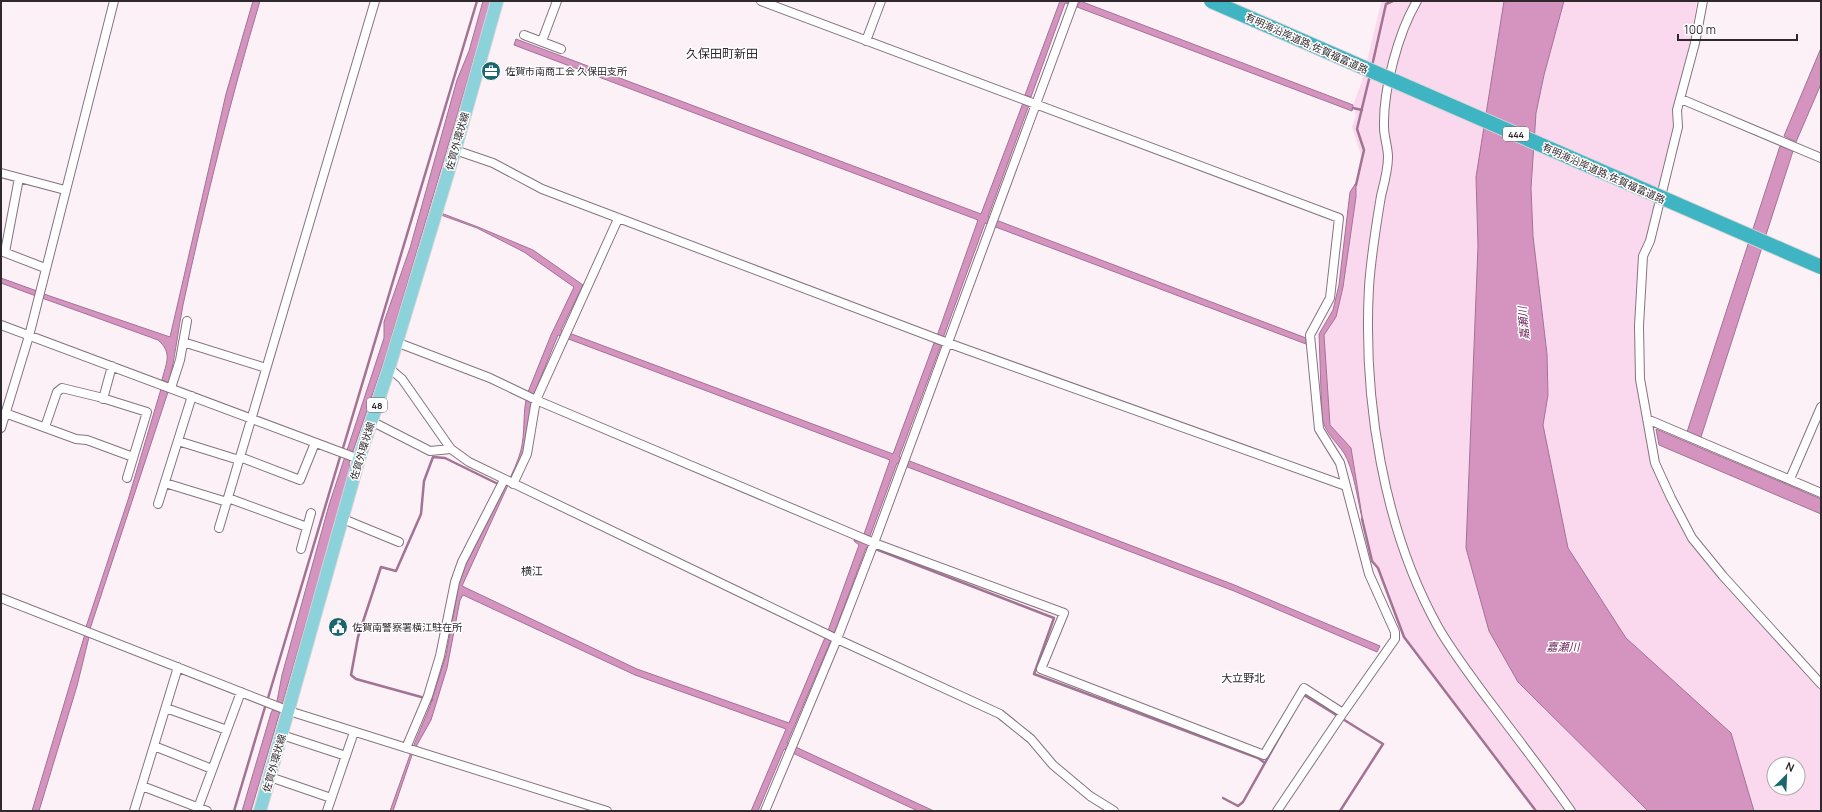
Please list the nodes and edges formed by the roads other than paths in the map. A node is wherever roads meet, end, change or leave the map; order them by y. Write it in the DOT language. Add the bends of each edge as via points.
graph roads {
  1 [pos="114,1"];
  2 [pos="374,1"];
  3 [pos="497,1"];
  4 [pos="557,1"];
  5 [pos="761,1"];
  6 [pos="881,1"];
  7 [pos="1074,1"];
  8 [pos="1211,1"];
  9 [pos="1417,1"];
  10 [pos="1703,1"];
  11 [pos="524,35"];
  12 [pos="866,41"];
  13 [pos="542,42"];
  14 [pos="561,49"];
  15 [pos="1681,99"];
  16 [pos="1035,103"];
  17 [pos="455,150"];
  18 [pos="1821,158"];
  19 [pos="1,173"];
  20 [pos="18,178"];
  21 [pos="65,190"];
  22 [pos="618,219"];
  23 [pos="3,251"];
  24 [pos="45,268"];
  25 [pos="1821,268"];
  26 [pos="187,321"];
  27 [pos="1,325"];
  28 [pos="29,336"];
  29 [pos="183,342"];
  30 [pos="396,342"];
  31 [pos="947,343"];
  32 [pos="112,366"];
  33 [pos="266,368"];
  34 [pos="389,368"];
  35 [pos="171,388"];
  36 [pos="192,396"];
  37 [pos="532,398"];
  38 [pos="103,399"];
  39 [pos="1821,407"];
  40 [pos="6,413"];
  41 [pos="251,419"];
  42 [pos="1647,419"];
  43 [pos="371,421"];
  44 [pos="45,427"];
  45 [pos="1,428"];
  46 [pos="178,441"];
  47 [pos="315,443"];
  48 [pos="451,449"];
  49 [pos="134,457"];
  50 [pos="356,458"];
  51 [pos="240,459"];
  52 [pos="127,478"];
  53 [pos="1790,480"];
  54 [pos="165,483"];
  55 [pos="502,483"];
  56 [pos="513,484"];
  57 [pos="1346,486"];
  58 [pos="1821,493"];
  59 [pos="227,500"];
  60 [pos="158,504"];
  61 [pos="312,513"];
  62 [pos="343,519"];
  63 [pos="307,527"];
  64 [pos="219,528"];
  65 [pos="399,542"];
  66 [pos="872,542"];
  67 [pos="301,549"];
  68 [pos="1,598"];
  69 [pos="837,639"];
  70 [pos="178,667"];
  71 [pos="1821,684"];
  72 [pos="241,692"];
  73 [pos="166,708"];
  74 [pos="288,710"];
  75 [pos="1341,716"];
  76 [pos="227,730"];
  77 [pos="354,732"];
  78 [pos="282,735"];
  79 [pos="154,746"];
  80 [pos="410,749"];
  81 [pos="346,756"];
  82 [pos="212,769"];
  83 [pos="270,777"];
  84 [pos="142,786"];
  85 [pos="331,798"];
  86 [pos="198,808"];
  87 [pos="134,811"];
  88 [pos="207,811"];
  89 [pos="260,811"];
  90 [pos="327,811"];
  91 [pos="607,811"];
  92 [pos="765,811"];
  93 [pos="1114,811"];
  94 [pos="1277,811"];
  95 [pos="1571,811"];
  1 -- 21 [label="street"];
  2 -- 33 [label="street"];
  3 -- 17 [label="main road, 佐賀外環状線 / 48"];
  4 -- 13 [label="street"];
  5 -- 12 [label="street"];
  6 -- 12 [label="street"];
  7 -- 16 [label="street"];
  8 -- 25 [label="highway, 有明海沿岸道路;佐賀福富道路 / 444, bridge"];
  9 -- 95 [label="street" via="1399,42 1388,86 1384,127 1388,157 1369,287 1368,329 1372,398 1383,471 1394,522 1419,590 1439,628 1469,674"];
  10 -- 15 [label="street"];
  11 -- 13 [label="street"];
  12 -- 16 [label="street"];
  13 -- 14 [label="street"];
  15 -- 18 [label="street"];
  15 -- 42 [label="street" via="1677,110 1678,127 1650,240 1643,256 1639,326 1640,379"];
  16 -- 31 [label="street" via="995,218"];
  16 -- 57 [label="street" via="1339,218 1330,298 1310,335 1319,429 1340,463"];
  17 -- 22 [label="street" via="493,163 542,189"];
  17 -- 30 [label="main road, 佐賀外環状線 / 48"];
  19 -- 20 [label="street"];
  20 -- 21 [label="street"];
  20 -- 23 [label="street"];
  21 -- 24 [label="street"];
  22 -- 31 [label="street"];
  22 -- 37 [label="street" via="563,339"];
  23 -- 24 [label="street"];
  24 -- 28 [label="street"];
  26 -- 29 [label="street"];
  27 -- 28 [label="street"];
  28 -- 32 [label="street"];
  28 -- 40 [label="street"];
  29 -- 33 [label="street"];
  29 -- 35 [label="street"];
  30 -- 34 [label="main road, 佐賀外環状線 / 48"];
  30 -- 37 [label="street" via="490,378"];
  31 -- 57 [label="street"];
  31 -- 66 [label="street"];
  32 -- 35 [label="street"];
  32 -- 38 [label="street"];
  33 -- 41 [label="street"];
  34 -- 43 [label="main road, 佐賀外環状線 / 48"];
  34 -- 48 [label="street" via="402,379"];
  35 -- 36 [label="street"];
  36 -- 41 [label="street"];
  36 -- 46 [label="street"];
  37 -- 56 [label="street" via="527,454"];
  37 -- 66 [label="street"];
  38 -- 44 [label="street" via="62,388 56,392"];
  38 -- 49 [label="street" via="147,412"];
  39 -- 53 [label="street"];
  40 -- 44 [label="street"];
  40 -- 45 [label="street"];
  41 -- 47 [label="street"];
  41 -- 51 [label="street"];
  42 -- 53 [label="street"];
  42 -- 71 [label="street" via="1656,463 1692,538"];
  43 -- 48 [label="street" via="430,451"];
  43 -- 50 [label="main road, 佐賀外環状線 / 48"];
  44 -- 49 [label="street"];
  46 -- 51 [label="street"];
  46 -- 54 [label="street"];
  47 -- 50 [label="street"];
  47 -- 51 [label="street" via="300,480"];
  48 -- 55 [label="street"];
  49 -- 52 [label="street"];
  50 -- 62 [label="main road, 佐賀外環状線 / 48"];
  51 -- 59 [label="street"];
  53 -- 58 [label="street"];
  54 -- 59 [label="street"];
  54 -- 60 [label="street"];
  55 -- 56 [label="street"];
  55 -- 80 [label="street" via="462,562 455,582 440,656"];
  56 -- 69 [label="street"];
  57 -- 75 [label="street" via="1370,574 1395,632 1395,639"];
  59 -- 63 [label="street"];
  59 -- 64 [label="street"];
  61 -- 63 [label="street"];
  62 -- 65 [label="street"];
  62 -- 74 [label="main road, 佐賀外環状線 / 48"];
  63 -- 67 [label="street"];
  66 -- 69 [label="street"];
  66 -- 75 [label="street" via="1064,613 1041,669 1264,755 1304,688"];
  68 -- 70 [label="street"];
  69 -- 92 [label="street"];
  69 -- 93 [label="street" via="1000,714 1031,739 1052,765 1090,796"];
  70 -- 72 [label="street"];
  70 -- 73 [label="street"];
  72 -- 74 [label="street"];
  72 -- 76 [label="street"];
  73 -- 76 [label="street"];
  73 -- 79 [label="street"];
  74 -- 77 [label="street"];
  74 -- 78 [label="main road, 佐賀外環状線 / 48"];
  75 -- 94 [label="street"];
  76 -- 82 [label="street"];
  77 -- 80 [label="street"];
  77 -- 81 [label="street"];
  78 -- 81 [label="street"];
  78 -- 83 [label="main road, 佐賀外環状線 / 48"];
  79 -- 82 [label="street"];
  79 -- 84 [label="street"];
  80 -- 91 [label="street"];
  81 -- 85 [label="street"];
  82 -- 86 [label="street"];
  83 -- 85 [label="street"];
  83 -- 89 [label="main road, 佐賀外環状線 / 48"];
  84 -- 86 [label="street"];
  84 -- 87 [label="street"];
  85 -- 90 [label="street"];
  86 -- 88 [label="street"];
}
